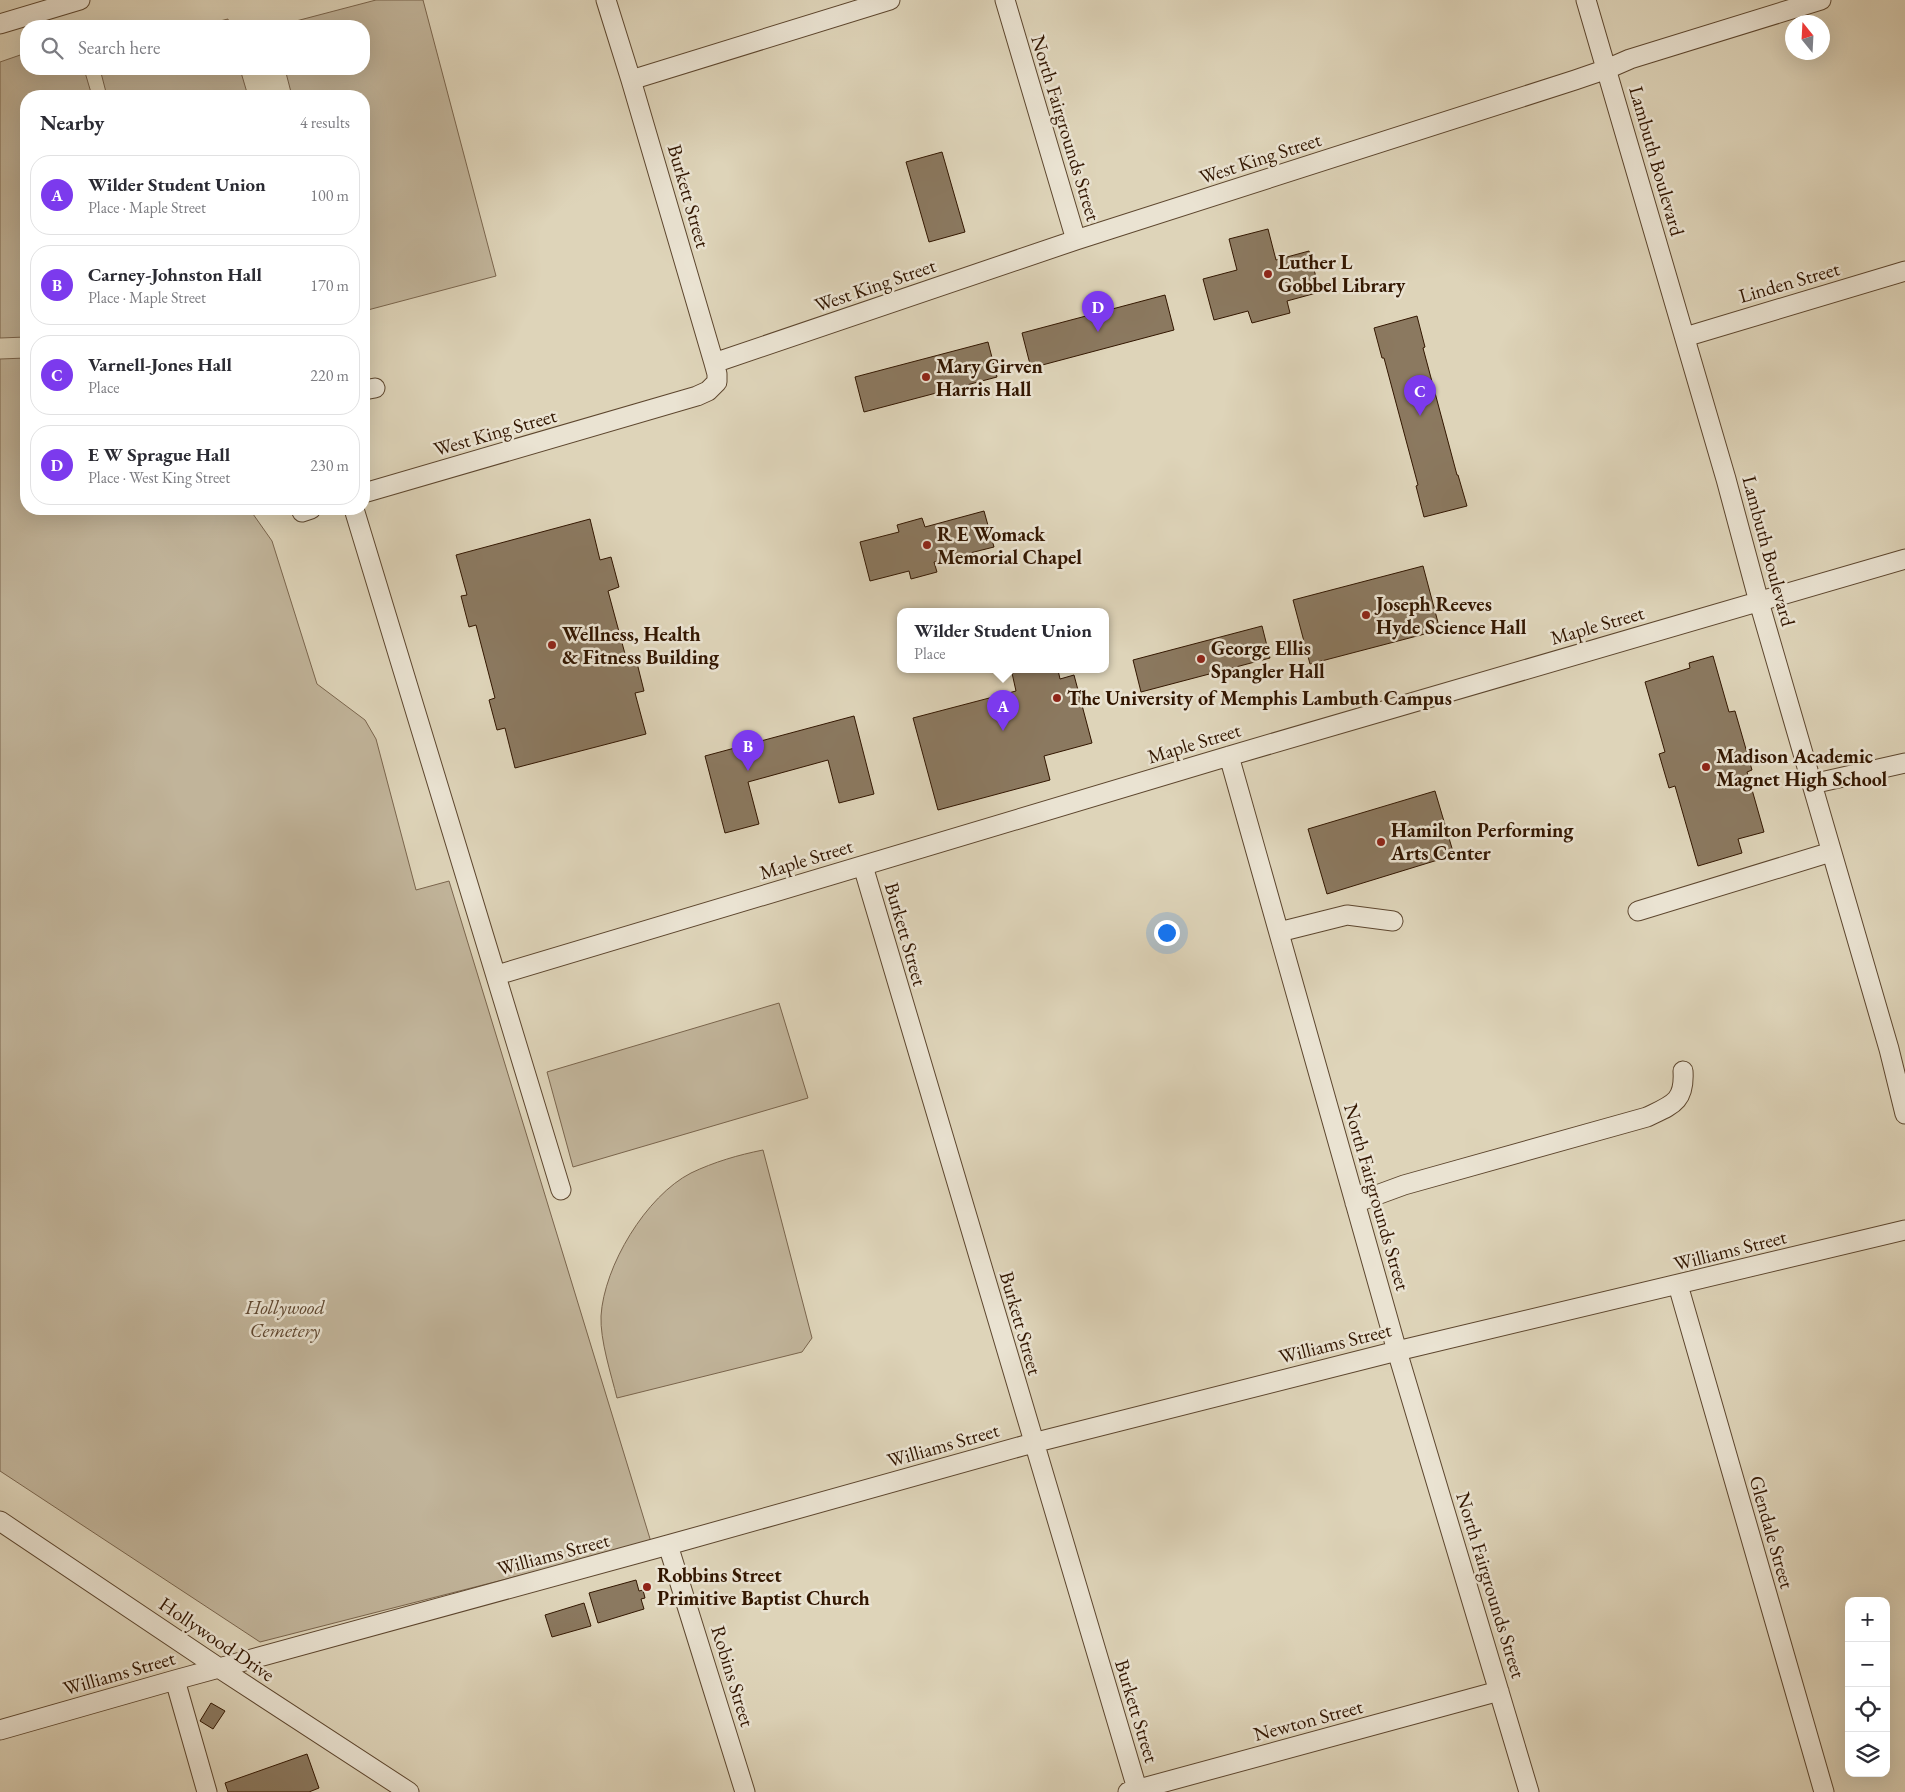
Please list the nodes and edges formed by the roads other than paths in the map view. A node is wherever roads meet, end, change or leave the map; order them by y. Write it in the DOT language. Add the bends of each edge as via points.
graph roads {
  1 [pos="80,0"];
  2 [pos="606,0"];
  3 [pos="890,0"];
  4 [pos="1005,0"];
  5 [pos="1586,0"];
  6 [pos="1821,0"];
  7 [pos="0,24"];
  8 [pos="1606,69"];
  9 [pos="631,80"];
  10 [pos="1076,240"];
  11 [pos="1905,271"];
  12 [pos="1685,337"];
  13 [pos="714,363"];
  14 [pos="697,396"];
  15 [pos="370,491"];
  16 [pos="356,515"];
  17 [pos="1905,559"];
  18 [pos="1759,602"];
  19 [pos="1229,756"];
  20 [pos="1905,763"];
  21 [pos="1812,784"];
  22 [pos="1831,852"];
  23 [pos="863,866"];
  24 [pos="1638,911"];
  25 [pos="1393,921"];
  26 [pos="1279,932"];
  27 [pos="497,975"];
  28 [pos="1897,1046"];
  29 [pos="1683,1071"];
  30 [pos="1905,1114"];
  31 [pos="561,1190"];
  32 [pos="1355,1203"];
  33 [pos="1905,1230"];
  34 [pos="1678,1285"];
  35 [pos="1397,1351"];
  36 [pos="1033,1443"];
  37 [pos="0,1521"];
  38 [pos="668,1546"];
  39 [pos="220,1668"];
  40 [pos="174,1680"];
  41 [pos="1499,1691"];
  42 [pos="0,1730"];
  43 [pos="1134,1791"];
  44 [pos="207,1792"];
  45 [pos="409,1792"];
  46 [pos="745,1792"];
  47 [pos="1529,1792"];
  48 [pos="1824,1792"];
  1 -- 7 [label="street"];
  2 -- 9 [label="street, Burkett Street"];
  3 -- 9 [label="street"];
  4 -- 10 [label="street, North Fairgrounds Street"];
  5 -- 8 [label="street, Lambuth Boulevard"];
  6 -- 8 [label="street, West King Street"];
  8 -- 10 [label="street, West King Street"];
  8 -- 12 [label="street, Lambuth Boulevard"];
  9 -- 13 [label="street, Burkett Street"];
  10 -- 13 [label="street, West King Street"];
  11 -- 12 [label="street, Linden Street"];
  12 -- 18 [label="street, Lambuth Boulevard"];
  13 -- 14 [label="street, Burkett Street" via="717,382"];
  14 -- 15 [label="street, West King Street"];
  16 -- 27 [label="street"];
  17 -- 18 [label="street, Maple Street"];
  18 -- 19 [label="street, Maple Street"];
  18 -- 21 [label="street, Lambuth Boulevard"];
  19 -- 23 [label="street, Maple Street"];
  19 -- 26 [label="street, North Fairgrounds Street"];
  20 -- 21 [label="street"];
  21 -- 22 [label="street, Lambuth Boulevard"];
  22 -- 24 [label="street"];
  22 -- 28 [label="street, Lambuth Boulevard"];
  23 -- 27 [label="street, Maple Street"];
  23 -- 36 [label="street, Burkett Street"];
  25 -- 26 [label="street" via="1347,914"];
  26 -- 32 [label="street, North Fairgrounds Street"];
  27 -- 31 [label="street"];
  28 -- 30 [label="street, Lambuth Boulevard"];
  29 -- 32 [label="street" via="1684,1086 1675,1104 1647,1118 1404,1185"];
  32 -- 35 [label="street, North Fairgrounds Street"];
  33 -- 34 [label="street, Williams Street"];
  34 -- 35 [label="street, Williams Street"];
  34 -- 48 [label="street, Glendale Street"];
  35 -- 36 [label="street, Williams Street"];
  35 -- 41 [label="street, North Fairgrounds Street"];
  36 -- 38 [label="street, Williams Street"];
  36 -- 43 [label="street, Burkett Street"];
  37 -- 39 [label="street, Hollywood Drive"];
  38 -- 39 [label="street, Williams Street"];
  38 -- 46 [label="street, Robins Street"];
  39 -- 40 [label="street, Williams Street"];
  39 -- 45 [label="street, Hollywood Drive"];
  40 -- 42 [label="street, Williams Street"];
  40 -- 44 [label="street"];
  41 -- 43 [label="street, Newton Street"];
  41 -- 47 [label="street, North Fairgrounds Street"];
}
